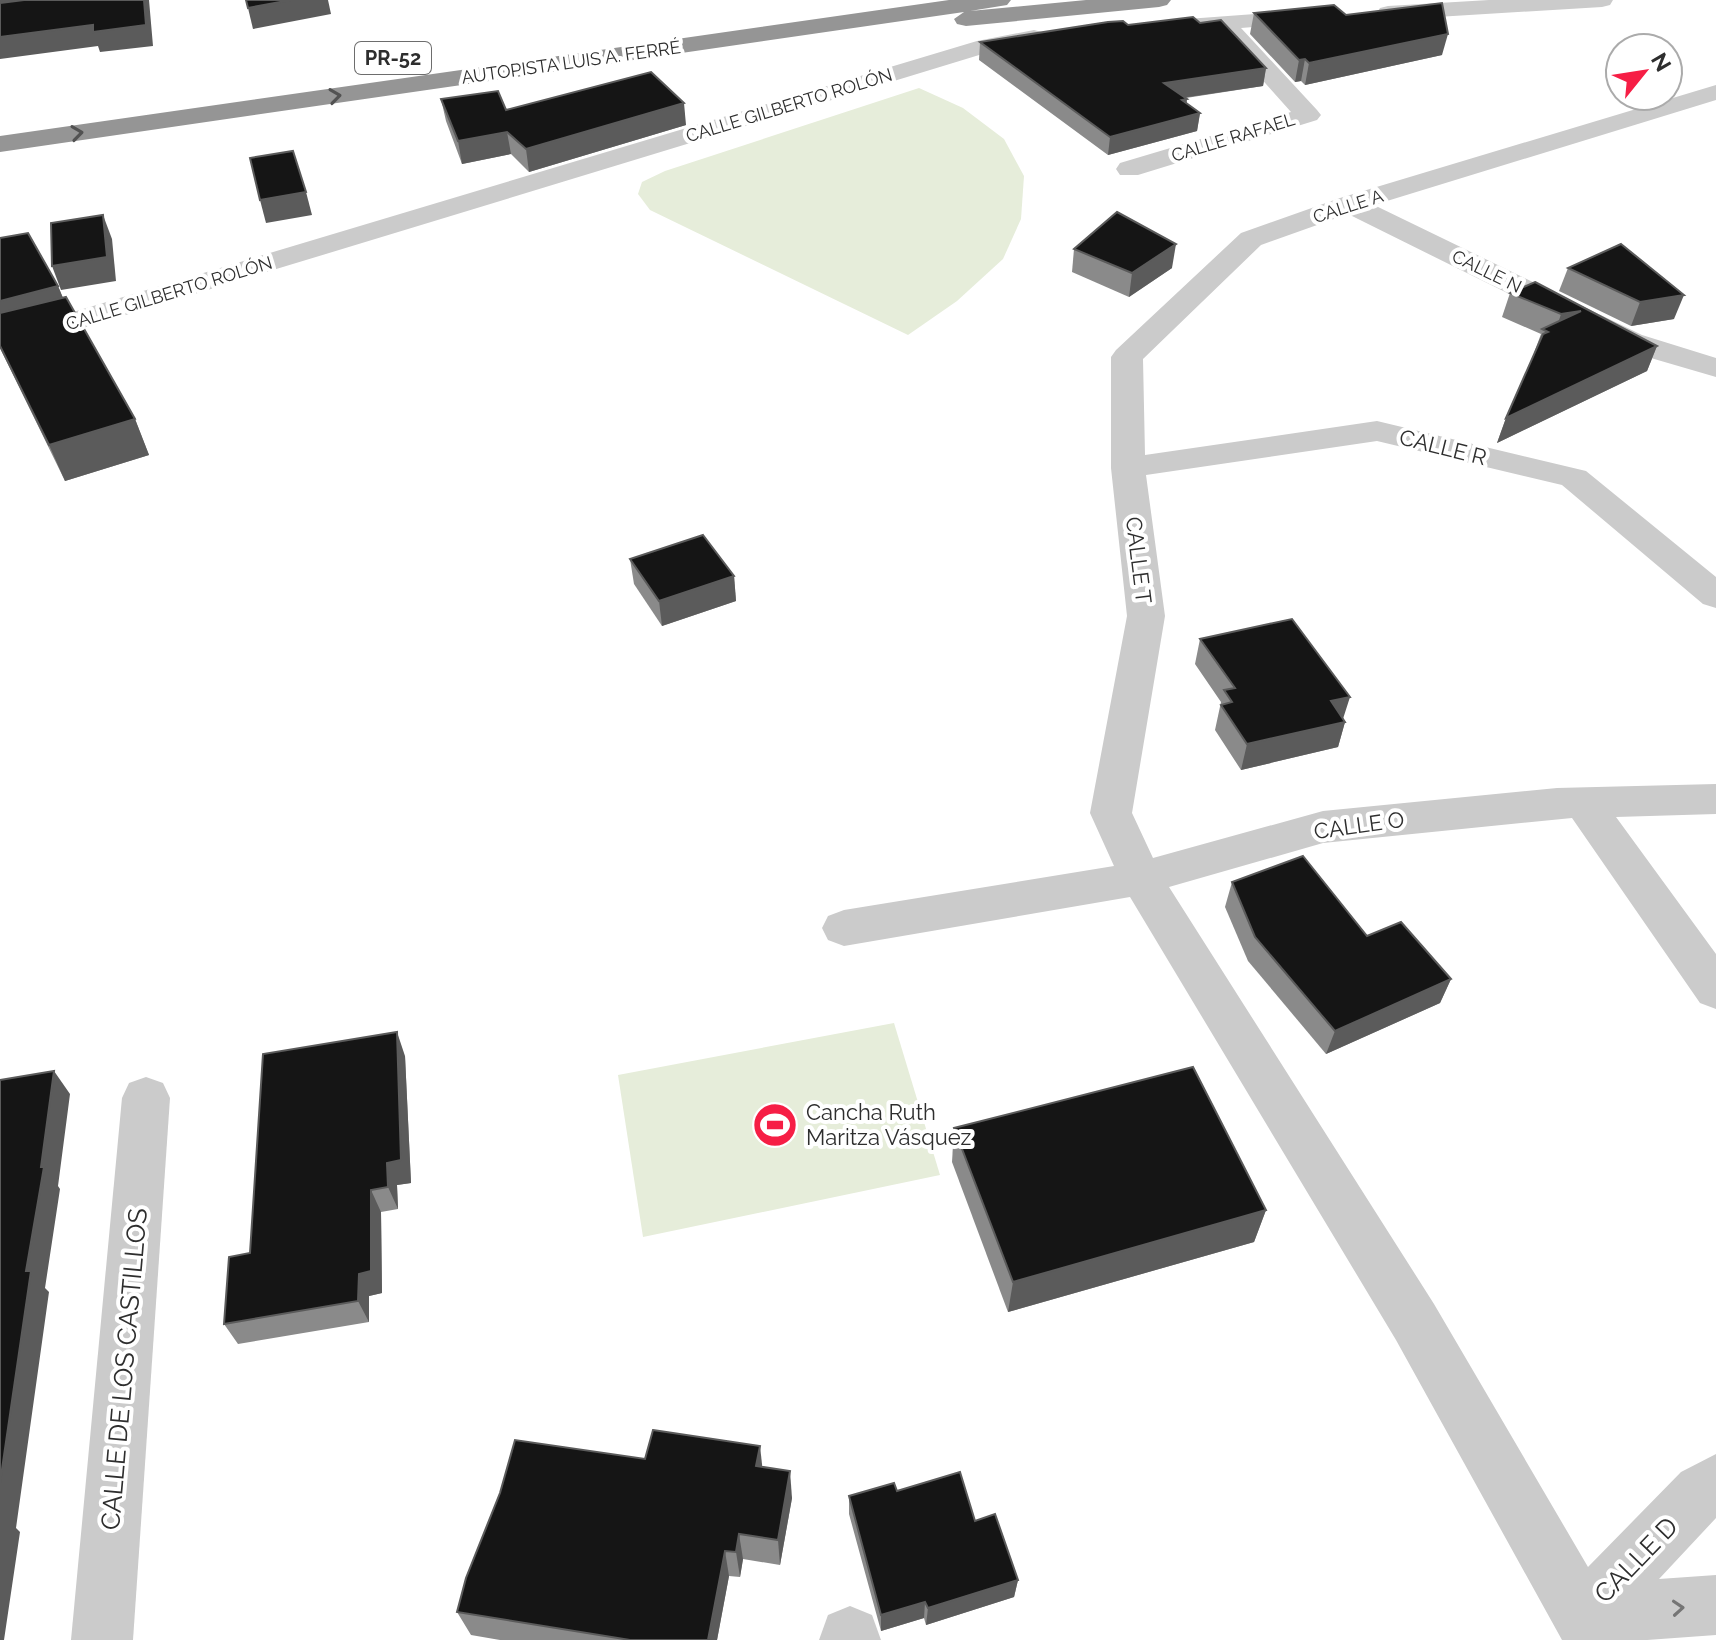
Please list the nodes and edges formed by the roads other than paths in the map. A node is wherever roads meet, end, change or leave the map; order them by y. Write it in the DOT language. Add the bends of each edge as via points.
graph roads {
  1 [pos="999,0"];
  2 [pos="1159,0"];
  3 [pos="1602,0"];
  4 [pos="1365,14"];
  5 [pos="1333,16"];
  6 [pos="1222,23"];
  7 [pos="1149,27"];
  8 [pos="1062,34"];
  9 [pos="689,45"];
  10 [pos="1716,92"];
  11 [pos="1684,103"];
  12 [pos="1684,105"];
  13 [pos="1655,112"];
  14 [pos="1716,121"];
  15 [pos="0,144"];
  16 [pos="1129,169"];
  17 [pos="1350,204"];
  18 [pos="0,340"];
  19 [pos="1716,368"];
  20 [pos="1128,468"];
  21 [pos="1716,596"];
  22 [pos="1716,799"];
  23 [pos="1583,802"];
  24 [pos="1141,878"];
  25 [pos="844,928"];
  26 [pos="1716,990"];
  27 [pos="146,1098"];
  28 [pos="1716,1483"];
  29 [pos="1716,1605"];
  30 [pos="1590,1627"];
  31 [pos="102,1640"];
  1 -- 9 [label="highway, AUTOPISTA LUIS A. FERRÉ / PR-52"];
  2 -- 9 [label="highway"];
  3 -- 4 [label="street"];
  5 -- 6 [label="street"];
  6 -- 7 [label="street"];
  6 -- 16 [label="street, CALLE RAFAEL" via="1308,115"];
  8 -- 18 [label="street, CALLE GILBERTO ROLÓN" via="971,50"];
  15 -- 9 [label="highway, AUTOPISTA LUIS A. FERRÉ / PR-52, one-way"];
  10 -- 11 [label="street, CALLE A"];
  12 -- 14 [label="street"];
  13 -- 17 [label="street, CALLE A"];
  17 -- 19 [label="street, CALLE N" via="1631,342"];
  17 -- 20 [label="street, CALLE A" via="1251,239 1127,357"];
  20 -- 21 [label="street, CALLE R" via="1377,431 1574,478"];
  20 -- 24 [label="street, CALLE T" via="1146,616 1111,813"];
  22 -- 23 [label="street, CALLE O"];
  23 -- 24 [label="street, CALLE O" via="1323,827"];
  23 -- 26 [label="street"];
  24 -- 25 [label="street, CALLE O"];
  24 -- 30 [label="street, CALLE T" via="1415,1322"];
  27 -- 31 [label="street, CALLE DE LOS CASTILLOS"];
  28 -- 30 [label="street, CALLE D" via="1701,1492"];
  30 -- 29 [label="street, CALLE D, one-way"];
}
